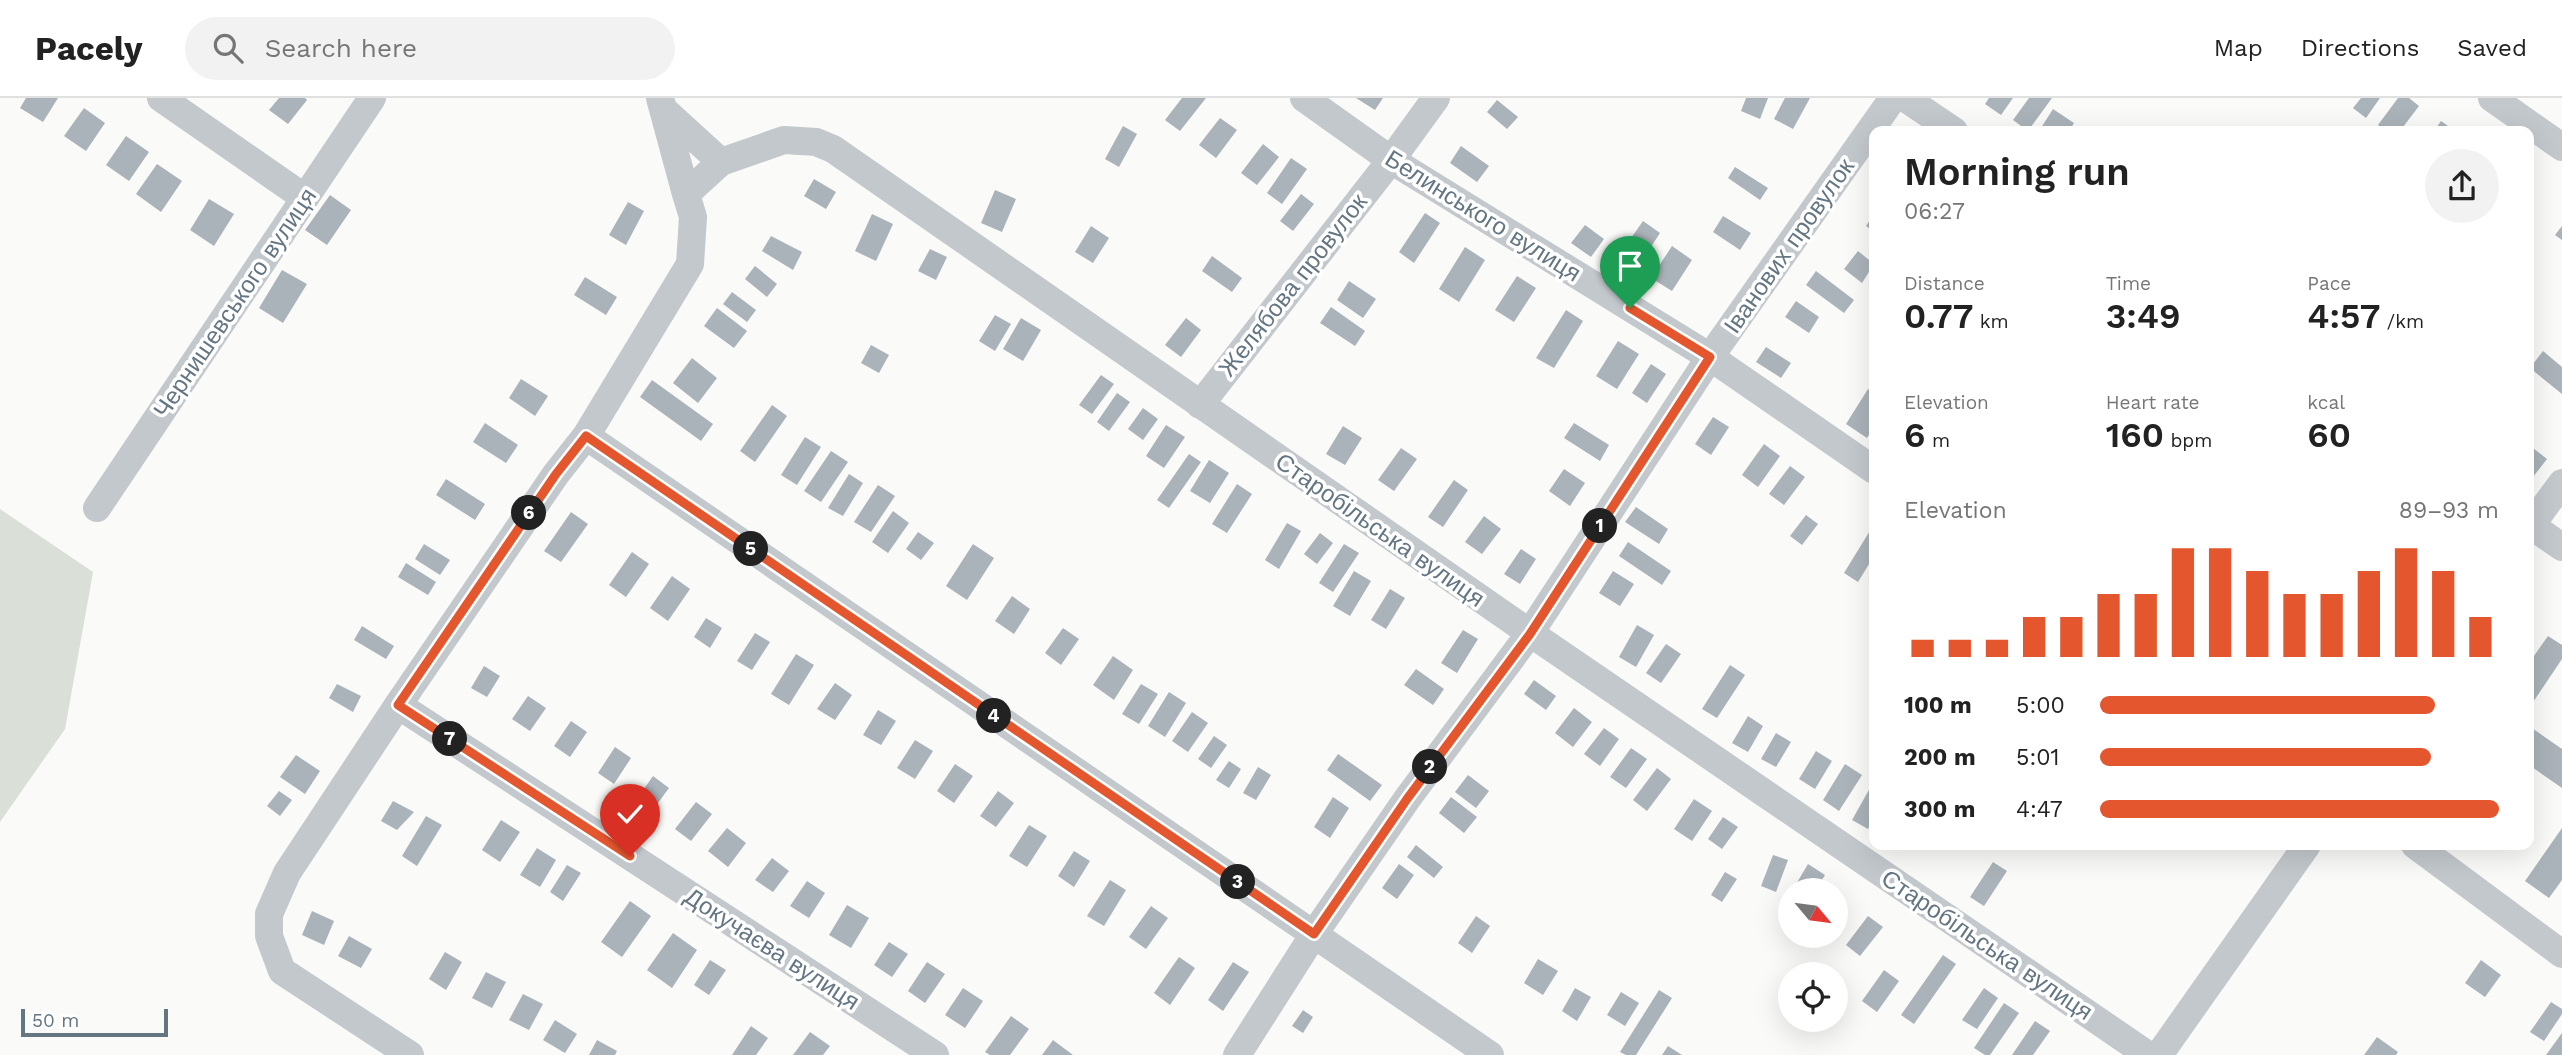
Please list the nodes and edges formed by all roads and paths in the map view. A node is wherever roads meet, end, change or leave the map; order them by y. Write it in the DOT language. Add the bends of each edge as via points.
graph roads {
  1 [pos="161,98"];
  2 [pos="372,98"];
  3 [pos="1304,98"];
  4 [pos="1436,98"];
  5 [pos="1894,98"];
  6 [pos="1905,98"];
  7 [pos="2492,98"];
  8 [pos="662,104"];
  9 [pos="1874,126"];
  10 [pos="1947,126"];
  11 [pos="2532,126"];
  12 [pos="2534,127"];
  13 [pos="1869,133"];
  14 [pos="2562,147"];
  15 [pos="1391,160"];
  16 [pos="721,162"];
  17 [pos="686,194"];
  18 [pos="305,198"];
  19 [pos="1710,357"];
  20 [pos="1200,405"];
  21 [pos="586,436"];
  22 [pos="1869,467"];
  23 [pos="2562,483"];
  24 [pos="97,508"];
  25 [pos="2534,519"];
  26 [pos="2534,529"];
  27 [pos="2562,547"];
  28 [pos="1530,634"];
  29 [pos="398,705"];
  30 [pos="2304,850"];
  31 [pos="2422,850"];
  32 [pos="1314,934"];
  33 [pos="2562,954"];
  34 [pos="410,1055"];
  35 [pos="935,1055"];
  36 [pos="1237,1055"];
  37 [pos="1490,1055"];
  38 [pos="2148,1055"];
  39 [pos="2159,1055"];
  1 -- 18 [label="street"];
  2 -- 18 [label="street, Чернишевського вулиця"];
  3 -- 15 [label="street, Белинського вулиця"];
  4 -- 15 [label="street, Желябова провулок"];
  5 -- 9 [label="street, Іванових провулок"];
  6 -- 10 [label="street"];
  7 -- 11 [label="street"];
  8 -- 16 [label="street"];
  8 -- 17 [label="street"];
  12 -- 14 [label="street"];
  13 -- 19 [label="street, Іванових провулок"];
  15 -- 19 [label="street, Белинського вулиця"];
  15 -- 20 [label="street, Желябова провулок"];
  16 -- 17 [label="street, Старобільська вулиця"];
  16 -- 20 [label="street, Старобільська вулиця" via="784,140 816,142 833,149"];
  17 -- 21 [label="street" via="693,217 690,264"];
  18 -- 24 [label="street, Чернишевського вулиця"];
  19 -- 22 [label="street, Белинського вулиця"];
  19 -- 28 [label="street, Іванових провулок"];
  20 -- 28 [label="street, Старобільська вулиця"];
  21 -- 29 [label="street"];
  21 -- 32 [label="street"];
  23 -- 25 [label="street"];
  26 -- 27 [label="street"];
  28 -- 32 [label="street, Іванових провулок"];
  28 -- 38 [label="street, Старобільська вулиця"];
  29 -- 34 [label="street" via="287,873 269,914 269,936 282,971"];
  29 -- 35 [label="street, Докучаєва вулиця"];
  30 -- 39 [label="street"];
  31 -- 33 [label="street"];
  32 -- 36 [label="street, Іванових провулок"];
  32 -- 37 [label="street"];
}
